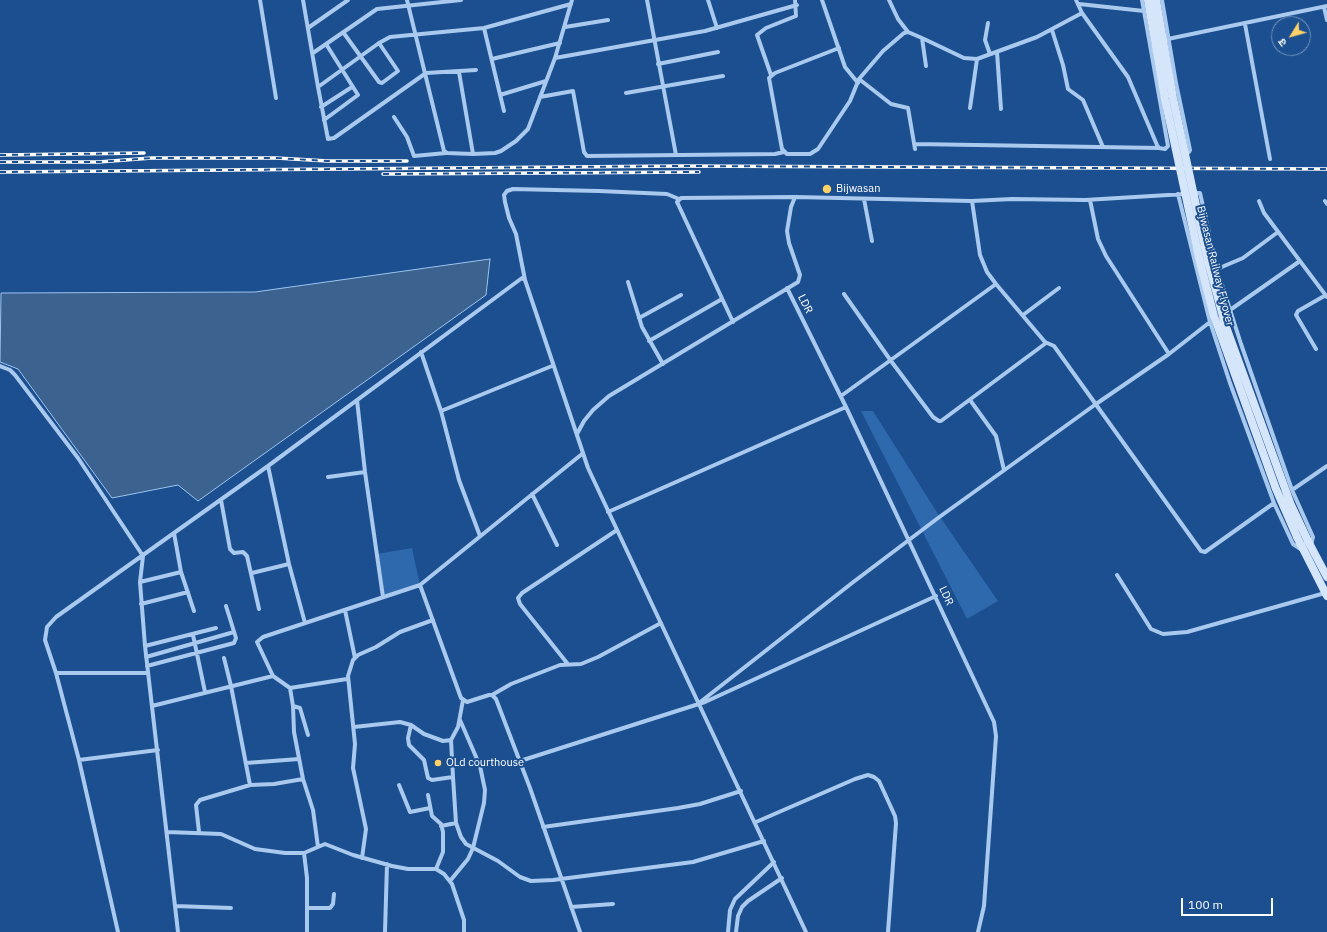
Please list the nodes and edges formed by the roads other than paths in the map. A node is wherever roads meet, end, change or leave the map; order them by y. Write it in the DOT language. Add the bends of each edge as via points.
graph roads {
  1 [pos="260,0"];
  2 [pos="348,0"];
  3 [pos="407,0"];
  4 [pos="461,0"];
  5 [pos="647,0"];
  6 [pos="708,0"];
  7 [pos="795,0"];
  8 [pos="822,0"];
  9 [pos="889,0"];
  10 [pos="1142,0"];
  11 [pos="1148,0"];
  12 [pos="1156,0"];
  13 [pos="1162,0"];
  14 [pos="305,1"];
  15 [pos="572,2"];
  16 [pos="1079,2"];
  17 [pos="797,5"];
  18 [pos="408,6"];
  19 [pos="1326,6"];
  20 [pos="1144,11"];
  21 [pos="1082,13"];
  22 [pos="608,20"];
  23 [pos="1327,20"];
  24 [pos="988,23"];
  25 [pos="1245,24"];
  26 [pos="565,27"];
  27 [pos="308,28"];
  28 [pos="484,28"];
  29 [pos="717,28"];
  30 [pos="1052,30"];
  31 [pos="343,32"];
  32 [pos="908,32"];
  33 [pos="415,34"];
  34 [pos="922,38"];
  35 [pos="1169,39"];
  36 [pos="655,41"];
  37 [pos="379,43"];
  38 [pos="560,43"];
  39 [pos="1149,43"];
  40 [pos="326,44"];
  41 [pos="839,48"];
  42 [pos="718,52"];
  43 [pos="998,52"];
  44 [pos="313,54"];
  45 [pos="990,54"];
  46 [pos="361,56"];
  47 [pos="555,58"];
  48 [pos="492,59"];
  49 [pos="977,59"];
  50 [pos="658,64"];
  51 [pos="926,66"];
  52 [pos="342,70"];
  53 [pos="476,70"];
  54 [pos="459,72"];
  55 [pos="426,73"];
  56 [pos="771,75"];
  57 [pos="723,76"];
  58 [pos="546,81"];
  59 [pos="858,81"];
  60 [pos="662,86"];
  61 [pos="318,87"];
  62 [pos="352,87"];
  63 [pos="626,93"];
  64 [pos="500,95"];
  65 [pos="540,97"];
  66 [pos="276,98"];
  67 [pos="321,107"];
  68 [pos="970,108"];
  69 [pos="1001,109"];
  70 [pos="504,111"];
  71 [pos="394,117"];
  72 [pos="324,120"];
  73 [pos="1103,147"];
  74 [pos="1159,148"];
  75 [pos="1168,148"];
  76 [pos="784,152"];
  77 [pos="446,153"];
  78 [pos="473,154"];
  79 [pos="676,155"];
  80 [pos="1270,159"];
  81 [pos="1178,194"];
  82 [pos="795,197"];
  83 [pos="679,199"];
  84 [pos="864,199"];
  85 [pos="1090,200"];
  86 [pos="972,201"];
  87 [pos="1258,201"];
  88 [pos="1278,232"];
  89 [pos="872,241"];
  90 [pos="1300,261"];
  91 [pos="1217,269"];
  92 [pos="525,280"];
  93 [pos="628,282"];
  94 [pos="996,284"];
  95 [pos="788,288"];
  96 [pos="1059,288"];
  97 [pos="844,294"];
  98 [pos="681,295"];
  99 [pos="1326,296"];
  100 [pos="722,299"];
  101 [pos="1230,310"];
  102 [pos="1023,315"];
  103 [pos="639,318"];
  104 [pos="733,322"];
  105 [pos="1210,322"];
  106 [pos="649,341"];
  107 [pos="1046,343"];
  108 [pos="1316,349"];
  109 [pos="421,352"];
  110 [pos="1169,354"];
  111 [pos="892,361"];
  112 [pos="663,364"];
  113 [pos="0,366"];
  114 [pos="552,366"];
  115 [pos="841,396"];
  116 [pos="357,400"];
  117 [pos="970,400"];
  118 [pos="1096,404"];
  119 [pos="846,407"];
  120 [pos="441,411"];
  121 [pos="577,434"];
  122 [pos="582,454"];
  123 [pos="268,466"];
  124 [pos="1327,466"];
  125 [pos="1004,470"];
  126 [pos="365,472"];
  127 [pos="328,477"];
  128 [pos="1292,490"];
  129 [pos="532,494"];
  130 [pos="221,500"];
  131 [pos="1274,503"];
  132 [pos="608,512"];
  133 [pos="617,530"];
  134 [pos="174,533"];
  135 [pos="480,536"];
  136 [pos="909,540"];
  137 [pos="1310,544"];
  138 [pos="558,545"];
  139 [pos="1304,552"];
  140 [pos="143,556"];
  141 [pos="289,564"];
  142 [pos="181,572"];
  143 [pos="252,573"];
  144 [pos="1117,575"];
  145 [pos="1327,577"];
  146 [pos="140,582"];
  147 [pos="420,584"];
  148 [pos="188,592"];
  149 [pos="1326,595"];
  150 [pos="936,596"];
  151 [pos="383,597"];
  152 [pos="141,604"];
  153 [pos="226,606"];
  154 [pos="259,609"];
  155 [pos="345,610"];
  156 [pos="194,611"];
  157 [pos="433,620"];
  158 [pos="305,623"];
  159 [pos="661,623"];
  160 [pos="216,628"];
  161 [pos="234,632"];
  162 [pos="193,635"];
  163 [pos="195,643"];
  164 [pos="145,646"];
  165 [pos="197,653"];
  166 [pos="146,656"];
  167 [pos="224,658"];
  168 [pos="355,658"];
  169 [pos="567,663"];
  170 [pos="147,666"];
  171 [pos="56,673"];
  172 [pos="148,673"];
  173 [pos="273,676"];
  174 [pos="348,680"];
  175 [pos="231,686"];
  176 [pos="290,688"];
  177 [pos="205,692"];
  178 [pos="492,696"];
  179 [pos="463,700"];
  180 [pos="699,703"];
  181 [pos="152,706"];
  182 [pos="293,706"];
  183 [pos="460,720"];
  184 [pos="410,725"];
  185 [pos="354,727"];
  186 [pos="308,735"];
  187 [pos="450,740"];
  188 [pos="158,750"];
  189 [pos="299,759"];
  190 [pos="79,760"];
  191 [pos="520,761"];
  192 [pos="246,763"];
  193 [pos="454,777"];
  194 [pos="303,779"];
  195 [pos="250,785"];
  196 [pos="399,785"];
  197 [pos="741,791"];
  198 [pos="428,796"];
  199 [pos="430,808"];
  200 [pos="756,822"];
  201 [pos="456,823"];
  202 [pos="441,826"];
  203 [pos="543,827"];
  204 [pos="167,832"];
  205 [pos="199,832"];
  206 [pos="764,841"];
  207 [pos="318,847"];
  208 [pos="473,848"];
  209 [pos="304,853"];
  210 [pos="362,858"];
  211 [pos="774,862"];
  212 [pos="387,864"];
  213 [pos="436,869"];
  214 [pos="561,878"];
  215 [pos="782,878"];
  216 [pos="450,881"];
  217 [pos="334,894"];
  218 [pos="613,904"];
  219 [pos="175,906"];
  220 [pos="571,907"];
  221 [pos="231,908"];
  222 [pos="307,908"];
  223 [pos="118,932"];
  224 [pos="178,932"];
  225 [pos="307,932"];
  226 [pos="385,932"];
  227 [pos="464,932"];
  228 [pos="580,932"];
  229 [pos="728,932"];
  230 [pos="736,932"];
  231 [pos="806,932"];
  232 [pos="888,932"];
  233 [pos="978,932"];
  1 -- 66 [label="street"];
  2 -- 27 [label="street"];
  3 -- 18 [label="street"];
  4 -- 18 [label="street"];
  5 -- 36 [label="street"];
  6 -- 29 [label="street"];
  7 -- 17 [label="street"];
  8 -- 41 [label="street"];
  9 -- 32 [label="street"];
  10 -- 20 [label="street"];
  11 -- 139 [label="main road, Bijwasan Railway Flyover, bridge" via="1165,99 1214,316 1276,489"];
  12 -- 137 [label="main road, Bijwasan Railway Flyover, bridge" via="1173,98 1224,324 1291,505"];
  13 -- 35 [label="street"];
  14 -- 27 [label="street"];
  15 -- 26 [label="street"];
  15 -- 28 [label="street"];
  16 -- 20 [label="street"];
  16 -- 21 [label="street"];
  17 -- 29 [label="street"];
  17 -- 56 [label="street" via="796,16 766,28 758,35"];
  18 -- 31 [label="street" via="377,9"];
  18 -- 33 [label="street"];
  19 -- 23 [label="street"];
  19 -- 25 [label="street"];
  20 -- 39 [label="street"];
  21 -- 30 [label="street"];
  21 -- 74 [label="street" via="1128,77"];
  22 -- 26 [label="street"];
  24 -- 45 [label="street" via="985,40"];
  25 -- 35 [label="street"];
  25 -- 80 [label="street"];
  26 -- 38 [label="street"];
  27 -- 44 [label="street"];
  28 -- 33 [label="street"];
  28 -- 48 [label="street"];
  29 -- 36 [label="street"];
  30 -- 43 [label="street"];
  30 -- 73 [label="street" via="1068,88 1083,100"];
  31 -- 40 [label="street"];
  31 -- 46 [label="street"];
  32 -- 34 [label="street"];
  32 -- 59 [label="street" via="883,51"];
  33 -- 37 [label="street" via="390,37"];
  33 -- 55 [label="street"];
  34 -- 49 [label="street" via="964,58"];
  34 -- 51 [label="street"];
  35 -- 39 [label="street"];
  35 -- 75 [label="street" via="1190,151"];
  36 -- 47 [label="street"];
  36 -- 50 [label="street"];
  37 -- 46 [label="street"];
  37 -- 46 [label="street" via="397,69 396,74 380,83"];
  38 -- 47 [label="street"];
  38 -- 48 [label="street"];
  39 -- 75 [label="street"];
  40 -- 44 [label="street"];
  40 -- 52 [label="street"];
  41 -- 56 [label="street"];
  41 -- 59 [label="street" via="845,67"];
  42 -- 50 [label="street"];
  43 -- 45 [label="street"];
  43 -- 69 [label="street"];
  44 -- 61 [label="street"];
  45 -- 49 [label="street"];
  46 -- 52 [label="street"];
  47 -- 58 [label="street"];
  48 -- 64 [label="street"];
  49 -- 68 [label="street"];
  50 -- 60 [label="street"];
  52 -- 61 [label="street"];
  52 -- 62 [label="street"];
  53 -- 54 [label="street"];
  54 -- 55 [label="street"];
  54 -- 78 [label="street"];
  55 -- 72 [label="street" via="332,139 327,137"];
  55 -- 77 [label="street"];
  56 -- 76 [label="street" via="769,82"];
  57 -- 60 [label="street"];
  58 -- 64 [label="street"];
  58 -- 65 [label="street"];
  59 -- 73 [label="street" via="891,104 908,108 915,146 992,144"];
  59 -- 76 [label="street" via="850,101 818,149 810,154"];
  60 -- 63 [label="street"];
  60 -- 79 [label="street"];
  61 -- 67 [label="street"];
  62 -- 67 [label="street"];
  62 -- 72 [label="street" via="358,97"];
  64 -- 70 [label="street"];
  65 -- 78 [label="street" via="532,120 523,135 495,153"];
  65 -- 79 [label="street" via="573,91 584,152 587,156"];
  67 -- 72 [label="street"];
  71 -- 77 [label="street" via="407,137 414,156"];
  73 -- 74 [label="street"];
  74 -- 75 [label="street"];
  76 -- 79 [label="street"];
  77 -- 78 [label="street"];
  81 -- 85 [label="street"];
  81 -- 91 [label="street" via="1200,193"];
  81 -- 105 [label="street"];
  82 -- 83 [label="street"];
  82 -- 84 [label="street"];
  82 -- 95 [label="street" via="787,230 800,279"];
  83 -- 92 [label="street" via="667,194 513,189 507,191 504,195 505,202 516,234"];
  83 -- 100 [label="street" via="678,204"];
  84 -- 86 [label="street"];
  84 -- 89 [label="street"];
  85 -- 86 [label="street"];
  85 -- 110 [label="street" via="1098,239 1106,256"];
  86 -- 94 [label="street" via="980,255 987,272"];
  87 -- 88 [label="street" via="1264,214"];
  88 -- 90 [label="street"];
  88 -- 91 [label="street" via="1243,258"];
  90 -- 99 [label="street"];
  90 -- 101 [label="street"];
  91 -- 101 [label="street"];
  92 -- 109 [label="street" via="517,280"];
  92 -- 114 [label="street"];
  93 -- 103 [label="street"];
  94 -- 102 [label="street"];
  94 -- 111 [label="street"];
  95 -- 104 [label="street"];
  95 -- 115 [label="street, LDR"];
  96 -- 102 [label="street"];
  97 -- 111 [label="street"];
  98 -- 103 [label="street"];
  99 -- 108 [label="street" via="1298,311 1296,315"];
  100 -- 104 [label="street"];
  100 -- 106 [label="street"];
  101 -- 128 [label="street"];
  102 -- 107 [label="street"];
  103 -- 106 [label="street"];
  104 -- 112 [label="street"];
  105 -- 110 [label="street"];
  105 -- 131 [label="street"];
  106 -- 112 [label="street"];
  107 -- 117 [label="street"];
  107 -- 118 [label="street" via="1054,346"];
  109 -- 116 [label="street"];
  109 -- 120 [label="street"];
  110 -- 118 [label="street"];
  111 -- 115 [label="street"];
  111 -- 117 [label="street" via="936,420 941,421"];
  112 -- 121 [label="street" via="603,401 584,421"];
  113 -- 140 [label="street" via="15,374 74,452"];
  114 -- 120 [label="street"];
  114 -- 121 [label="street"];
  115 -- 119 [label="street, LDR"];
  116 -- 123 [label="street"];
  116 -- 126 [label="street"];
  117 -- 125 [label="street" via="996,436"];
  118 -- 125 [label="street"];
  118 -- 131 [label="street" via="1202,552"];
  119 -- 132 [label="street"];
  119 -- 136 [label="street, LDR"];
  120 -- 135 [label="street" via="459,480"];
  121 -- 122 [label="street"];
  122 -- 129 [label="street"];
  122 -- 132 [label="street"];
  123 -- 130 [label="street"];
  123 -- 141 [label="street"];
  124 -- 128 [label="street"];
  125 -- 136 [label="street"];
  126 -- 127 [label="street"];
  126 -- 151 [label="street"];
  128 -- 137 [label="street" via="1313,537"];
  129 -- 135 [label="street"];
  129 -- 138 [label="street"];
  130 -- 134 [label="street"];
  130 -- 143 [label="street" via="230,549 234,553 246,553"];
  131 -- 139 [label="street" via="1293,544"];
  132 -- 133 [label="street"];
  133 -- 159 [label="street"];
  133 -- 169 [label="street" via="518,598 520,604"];
  134 -- 140 [label="street"];
  134 -- 142 [label="street"];
  135 -- 147 [label="street"];
  136 -- 150 [label="street, LDR"];
  136 -- 180 [label="street"];
  137 -- 145 [label="main road, Bijwasan Railway Flyover"];
  139 -- 149 [label="main road, Bijwasan Railway Flyover"];
  140 -- 146 [label="street"];
  140 -- 171 [label="street" via="56,617 47,628 45,640"];
  141 -- 143 [label="street"];
  141 -- 158 [label="street"];
  142 -- 146 [label="street"];
  142 -- 148 [label="street"];
  143 -- 154 [label="street"];
  144 -- 149 [label="street" via="1151,630 1163,634 1187,632"];
  146 -- 152 [label="street"];
  147 -- 151 [label="street"];
  147 -- 157 [label="street"];
  148 -- 152 [label="street"];
  148 -- 156 [label="street"];
  150 -- 180 [label="street" via="784,668"];
  150 -- 233 [label="street, LDR" via="996,731 984,906"];
  151 -- 155 [label="street"];
  152 -- 164 [label="street"];
  153 -- 161 [label="street"];
  155 -- 158 [label="street"];
  155 -- 168 [label="street"];
  157 -- 168 [label="street" via="400,632"];
  157 -- 179 [label="street"];
  158 -- 173 [label="street" via="263,637 257,642"];
  159 -- 169 [label="street" via="598,657 581,664"];
  159 -- 180 [label="street"];
  160 -- 162 [label="street"];
  161 -- 163 [label="street"];
  161 -- 165 [label="street" via="234,643"];
  162 -- 163 [label="street"];
  162 -- 164 [label="street"];
  163 -- 165 [label="street"];
  163 -- 166 [label="street"];
  164 -- 166 [label="street"];
  165 -- 170 [label="street"];
  165 -- 177 [label="street"];
  166 -- 170 [label="street"];
  167 -- 175 [label="street"];
  168 -- 174 [label="street"];
  169 -- 178 [label="street" via="511,684"];
  170 -- 172 [label="street"];
  171 -- 172 [label="street"];
  171 -- 190 [label="street"];
  172 -- 181 [label="street"];
  173 -- 175 [label="street"];
  173 -- 176 [label="street"];
  174 -- 176 [label="street"];
  174 -- 185 [label="street"];
  175 -- 177 [label="street"];
  175 -- 192 [label="street"];
  176 -- 182 [label="street"];
  177 -- 181 [label="street"];
  178 -- 179 [label="street" via="472,702"];
  178 -- 191 [label="street" via="496,699"];
  179 -- 183 [label="street"];
  180 -- 191 [label="street"];
  180 -- 197 [label="street"];
  181 -- 188 [label="street"];
  182 -- 186 [label="street" via="300,708"];
  182 -- 189 [label="street"];
  183 -- 187 [label="street"];
  183 -- 208 [label="street" via="480,766 485,790"];
  184 -- 185 [label="street" via="400,722"];
  184 -- 187 [label="street" via="424,734"];
  184 -- 193 [label="street" via="409,745 424,760 428,778 432,780"];
  185 -- 210 [label="street" via="356,744 353,768 366,829"];
  187 -- 193 [label="street"];
  188 -- 190 [label="street"];
  188 -- 204 [label="street"];
  189 -- 192 [label="street"];
  189 -- 194 [label="street"];
  190 -- 223 [label="street"];
  191 -- 203 [label="street"];
  192 -- 195 [label="street"];
  193 -- 201 [label="street"];
  194 -- 195 [label="street"];
  194 -- 207 [label="street" via="313,810"];
  195 -- 205 [label="street" via="197,802"];
  196 -- 199 [label="street" via="410,812"];
  197 -- 200 [label="street"];
  197 -- 203 [label="street" via="693,805"];
  198 -- 199 [label="street"];
  199 -- 202 [label="street" via="432,816"];
  200 -- 206 [label="street"];
  200 -- 232 [label="street" via="855,779 868,775 874,777 879,782 896,823"];
  201 -- 202 [label="street"];
  201 -- 208 [label="street" via="464,842"];
  202 -- 213 [label="street" via="443,852"];
  203 -- 214 [label="street"];
  204 -- 205 [label="street"];
  204 -- 219 [label="street"];
  205 -- 209 [label="street" via="221,834 261,850"];
  206 -- 211 [label="street"];
  206 -- 214 [label="street" via="692,862"];
  207 -- 209 [label="street"];
  207 -- 210 [label="street" via="329,845"];
  208 -- 214 [label="street" via="494,858 526,880"];
  208 -- 216 [label="street" via="468,859"];
  209 -- 222 [label="street"];
  210 -- 212 [label="street"];
  211 -- 215 [label="street"];
  211 -- 229 [label="street" via="735,900 730,910"];
  212 -- 213 [label="street" via="408,869"];
  212 -- 226 [label="street"];
  213 -- 216 [label="street"];
  214 -- 220 [label="street"];
  215 -- 230 [label="street" via="742,908"];
  215 -- 231 [label="street"];
  216 -- 227 [label="street" via="464,920"];
  217 -- 222 [label="street" via="330,908"];
  218 -- 220 [label="street"];
  219 -- 221 [label="street"];
  219 -- 224 [label="street"];
  220 -- 228 [label="street"];
  222 -- 225 [label="street"];
}
